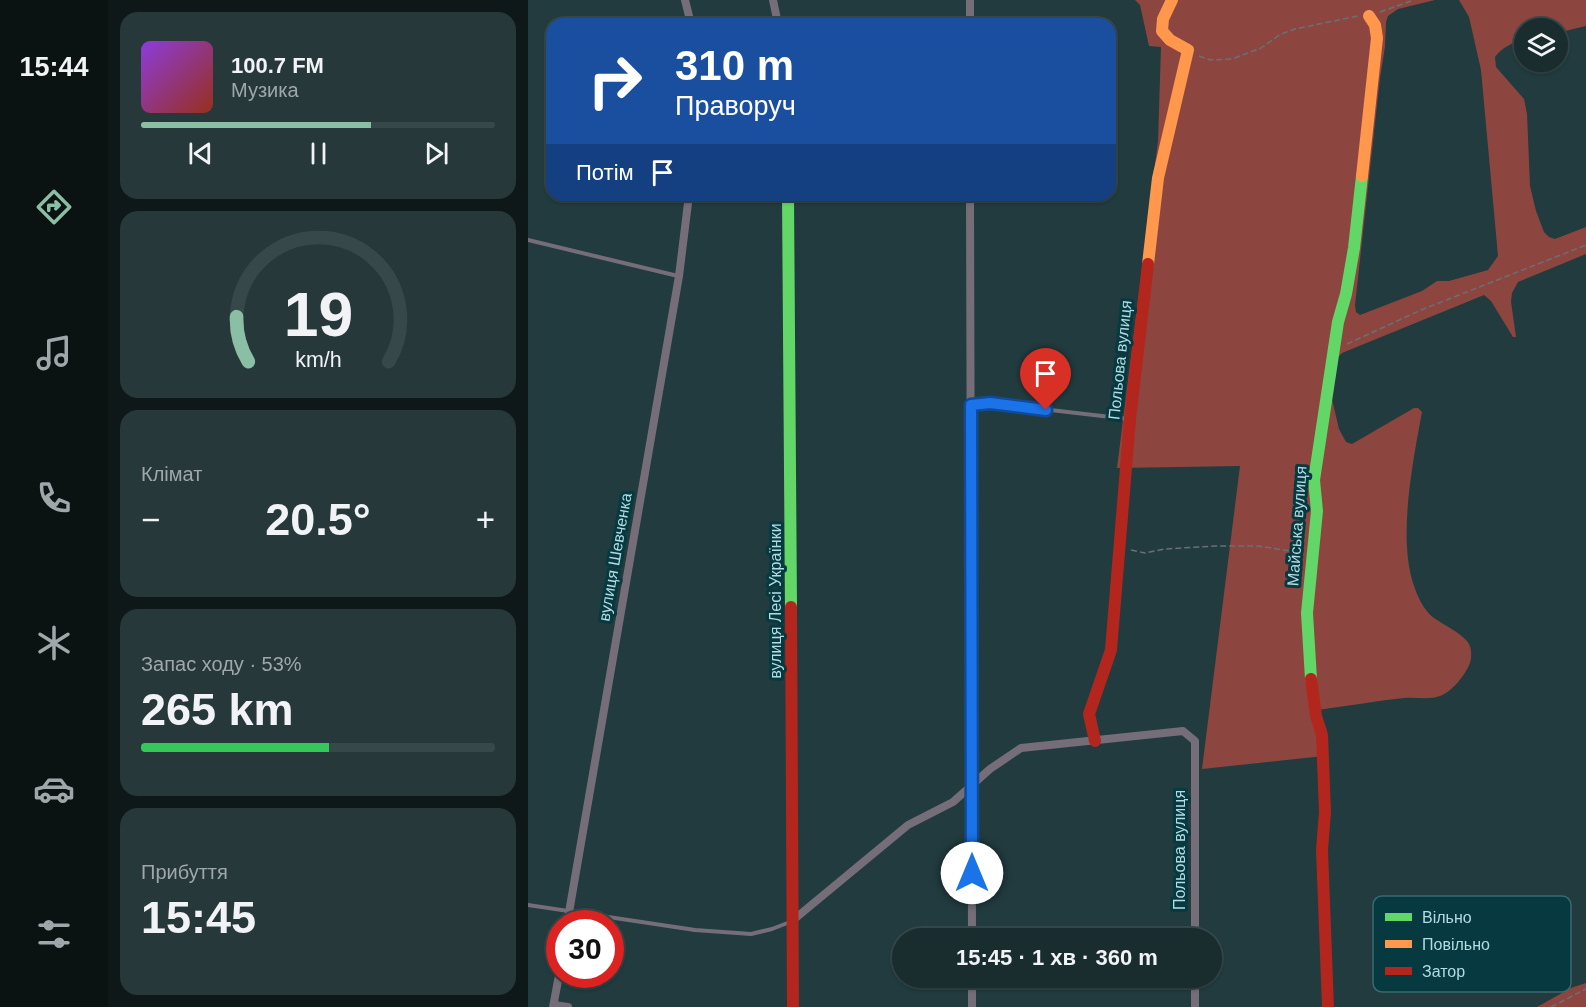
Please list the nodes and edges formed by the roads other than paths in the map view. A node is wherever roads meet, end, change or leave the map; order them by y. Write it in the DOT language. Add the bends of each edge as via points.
graph roads {
  1 [pos="685,0"];
  2 [pos="773,0"];
  3 [pos="970,0"];
  4 [pos="1172,0"];
  5 [pos="1369,16"];
  6 [pos="690,18"];
  7 [pos="777,18"];
  8 [pos="970,18"];
  9 [pos="688,201"];
  10 [pos="788,201"];
  11 [pos="970,201"];
  12 [pos="528,240"];
  13 [pos="679,276"];
  14 [pos="971,405"];
  15 [pos="1130,419"];
  16 [pos="1095,741"];
  17 [pos="972,786"];
  18 [pos="528,905"];
  19 [pos="570,910"];
  20 [pos="624,919"];
  21 [pos="792,921"];
  22 [pos="972,928"];
  23 [pos="1195,928"];
  24 [pos="556,988"];
  25 [pos="972,988"];
  26 [pos="1195,988"];
  27 [pos="553,1006"];
  28 [pos="568,1007"];
  29 [pos="793,1007"];
  30 [pos="972,1007"];
  31 [pos="1195,1007"];
  32 [pos="1328,1007"];
  1 -- 6 [label="street"];
  2 -- 7 [label="street"];
  3 -- 8 [label="street"];
  4 -- 15 [label="street, Польова вулиця" via="1161,21 1161,31 1188,50 1158,178"];
  5 -- 32 [label="street, Майська вулиця" via="1377,38 1354,248 1338,322 1314,480 1317,511 1307,613 1316,716 1322,735"];
  9 -- 13 [label="street, вулиця Шевченка"];
  10 -- 21 [label="street, вулиця Лесі Українки"];
  11 -- 14 [label="street"];
  12 -- 13 [label="lane"];
  13 -- 19 [label="street, вулиця Шевченка"];
  14 -- 15 [label="lane" via="990,403"];
  14 -- 17 [label="street"];
  15 -- 16 [label="street, Польова вулиця" via="1111,650 1089,714"];
  16 -- 17 [label="street" via="1021,748"];
  16 -- 23 [label="street, Польова вулиця" via="1183,731 1195,741"];
  17 -- 21 [label="street" via="953,802 908,825"];
  17 -- 22 [label="street"];
  18 -- 19 [label="lane"];
  20 -- 21 [label="lane" via="751,934"];
  21 -- 29 [label="street, вулиця Лесі Українки"];
  24 -- 27 [label="street"];
  25 -- 30 [label="street"];
  26 -- 31 [label="street"];
  27 -- 28 [label="street"];
}
